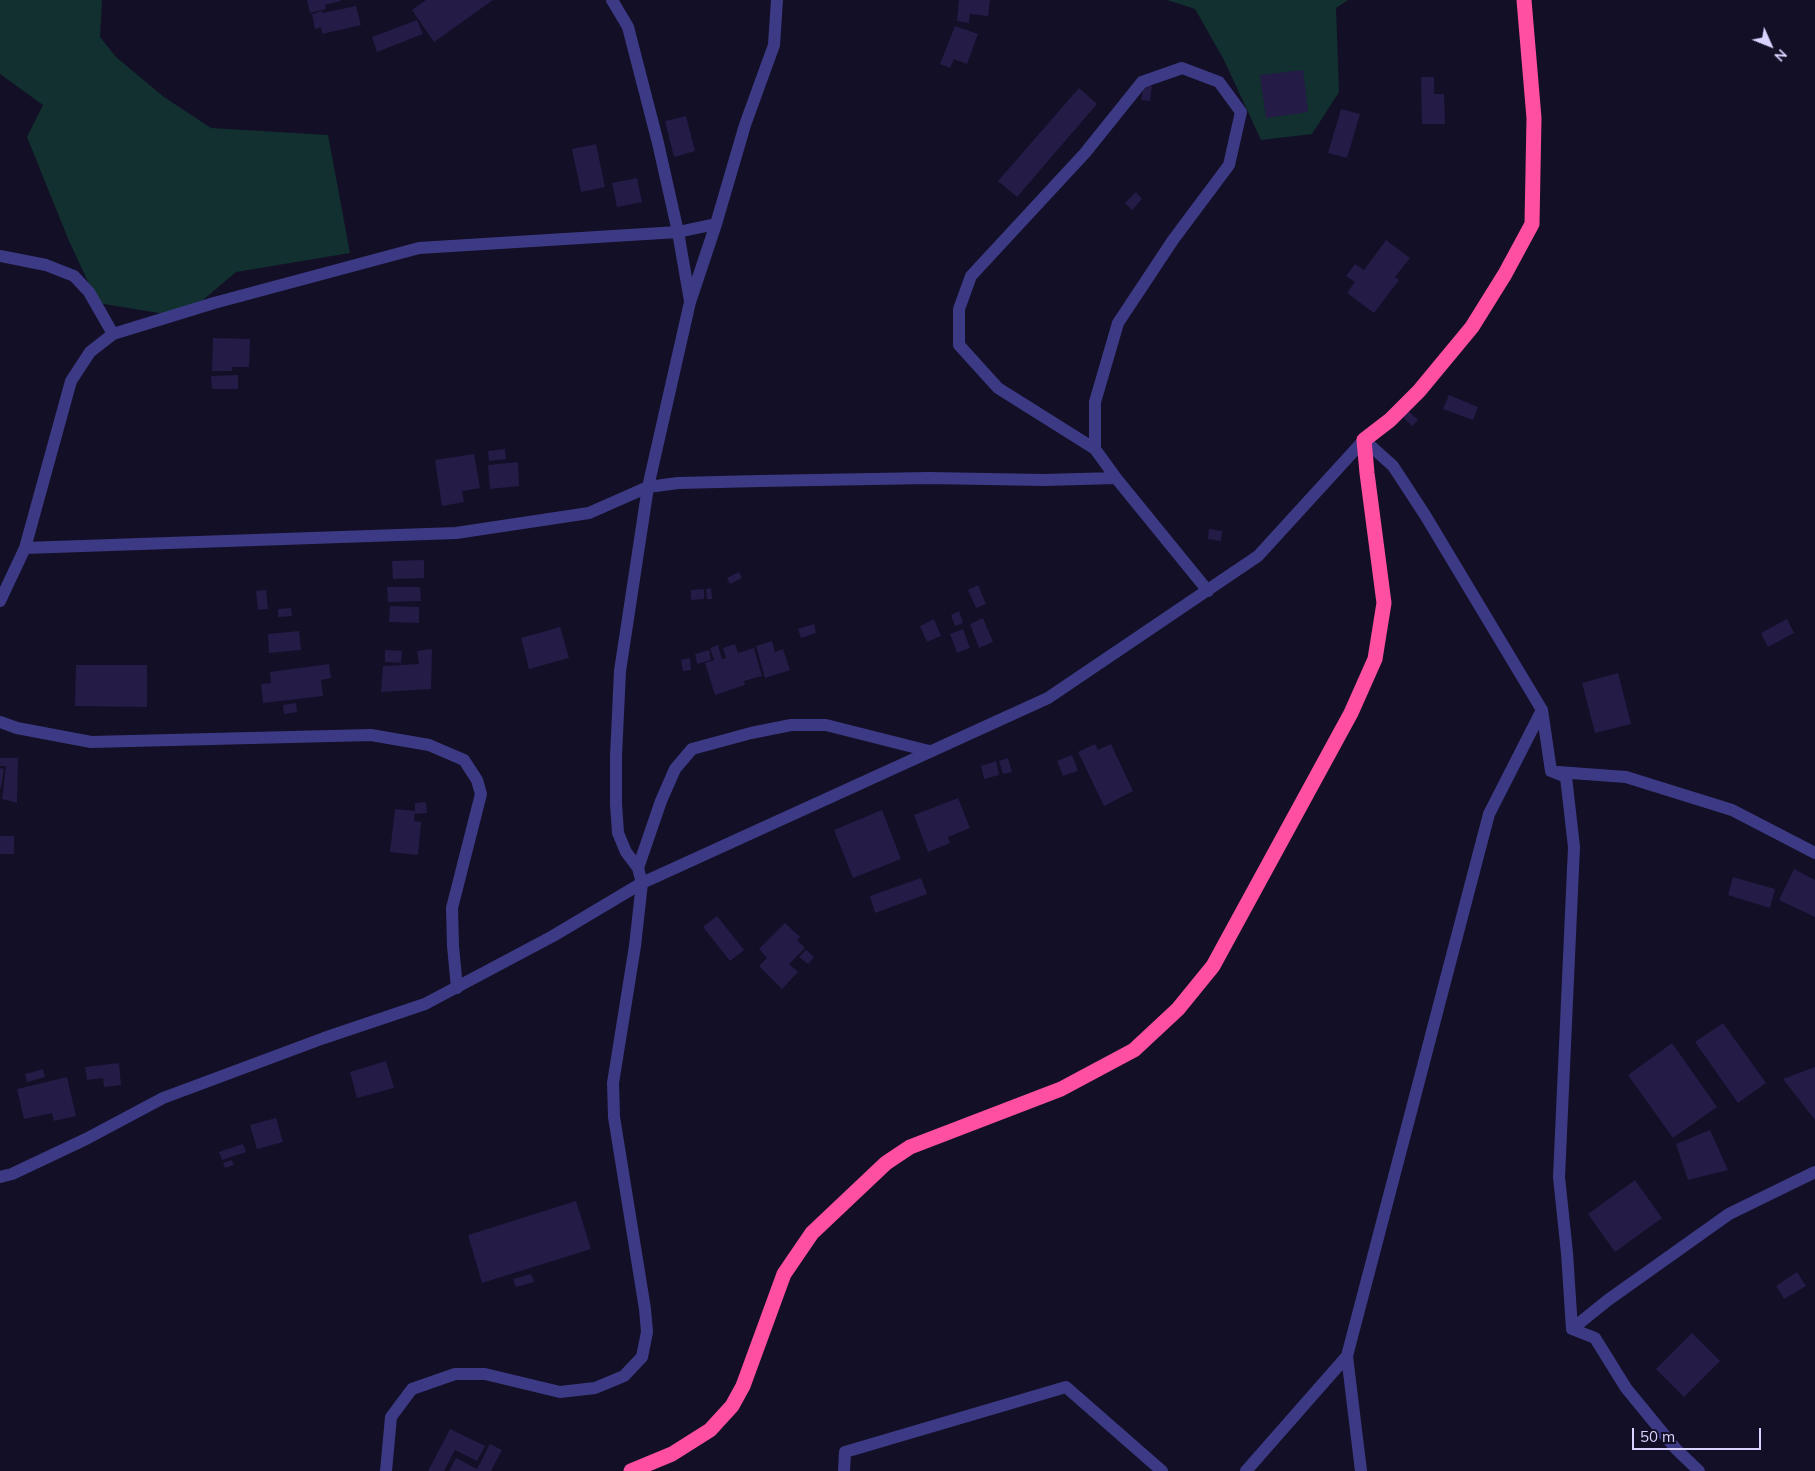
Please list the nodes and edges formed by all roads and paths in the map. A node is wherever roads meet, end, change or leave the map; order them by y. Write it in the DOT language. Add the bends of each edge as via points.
graph roads {
  1 [pos="612,0"];
  2 [pos="777,0"];
  3 [pos="1524,0"];
  4 [pos="716,224"];
  5 [pos="678,232"];
  6 [pos="0,256"];
  7 [pos="690,302"];
  8 [pos="113,334"];
  9 [pos="1364,440"];
  10 [pos="1095,449"];
  11 [pos="1116,478"];
  12 [pos="648,487"];
  13 [pos="25,548"];
  14 [pos="1208,591"];
  15 [pos="0,601"];
  16 [pos="1542,710"];
  17 [pos="0,722"];
  18 [pos="929,751"];
  19 [pos="1551,771"];
  20 [pos="1815,853"];
  21 [pos="638,868"];
  22 [pos="642,883"];
  23 [pos="457,988"];
  24 [pos="1815,1172"];
  25 [pos="0,1178"];
  26 [pos="1572,1329"];
  27 [pos="1347,1356"];
  28 [pos="386,1471"];
  29 [pos="631,1471"];
  30 [pos="844,1471"];
  31 [pos="1162,1471"];
  32 [pos="1246,1471"];
  33 [pos="1361,1471"];
  34 [pos="1699,1471"];
  1 -- 5 [label="street" via="628,27"];
  2 -- 4 [label="street" via="774,45 745,125"];
  3 -- 9 [label="highway" via="1534,118 1532,224 1472,327 1413,397"];
  4 -- 5 [label="street"];
  4 -- 7 [label="street"];
  5 -- 7 [label="street"];
  5 -- 8 [label="street" via="419,248 223,300"];
  6 -- 8 [label="street" via="46,265 74,276 89,292"];
  7 -- 12 [label="street"];
  8 -- 13 [label="street" via="90,352 72,381"];
  9 -- 14 [label="street" via="1258,556"];
  9 -- 16 [label="street" via="1393,466"];
  9 -- 29 [label="highway" via="1384,603 1375,659 1351,714 1213,966 1178,1009 1134,1050 1061,1090 910,1147 886,1163 812,1233 784,1274 743,1386 732,1406 710,1430 672,1454"];
  10 -- 10 [label="street" via="998,388 959,345 959,309 971,276 1085,153 1142,82 1182,68 1220,82 1241,112 1229,165 1173,240 1118,323 1095,402"];
  10 -- 11 [label="street"];
  11 -- 12 [label="street" via="929,478 678,483"];
  11 -- 14 [label="street"];
  12 -- 13 [label="street" via="589,513 456,533"];
  12 -- 21 [label="street" via="620,671 616,756 618,833"];
  13 -- 15 [label="street"];
  14 -- 18 [label="street" via="1048,698"];
  16 -- 19 [label="street"];
  16 -- 27 [label="street" via="1489,814"];
  17 -- 23 [label="street" via="91,742 371,735 429,745 464,760 478,780 480,794 452,908"];
  18 -- 21 [label="street" via="826,725 783,727 692,749 675,769 660,801"];
  18 -- 22 [label="street"];
  19 -- 20 [label="street" via="1626,777 1724,807"];
  19 -- 26 [label="street" via="1566,777 1574,847 1559,1177"];
  21 -- 22 [label="street"];
  22 -- 23 [label="street"];
  22 -- 28 [label="street" via="612,1083 614,1117 645,1308 647,1332 642,1357 624,1376 595,1388 560,1392 485,1374 455,1374 412,1390 391,1417"];
  23 -- 25 [label="street" via="425,1004 164,1098 86,1139"];
  24 -- 26 [label="street" via="1729,1214"];
  26 -- 34 [label="street" via="1595,1338 1626,1388 1676,1449"];
  27 -- 32 [label="street"];
  27 -- 33 [label="street"];
  30 -- 31 [label="street" via="845,1452 1066,1387"];
}
